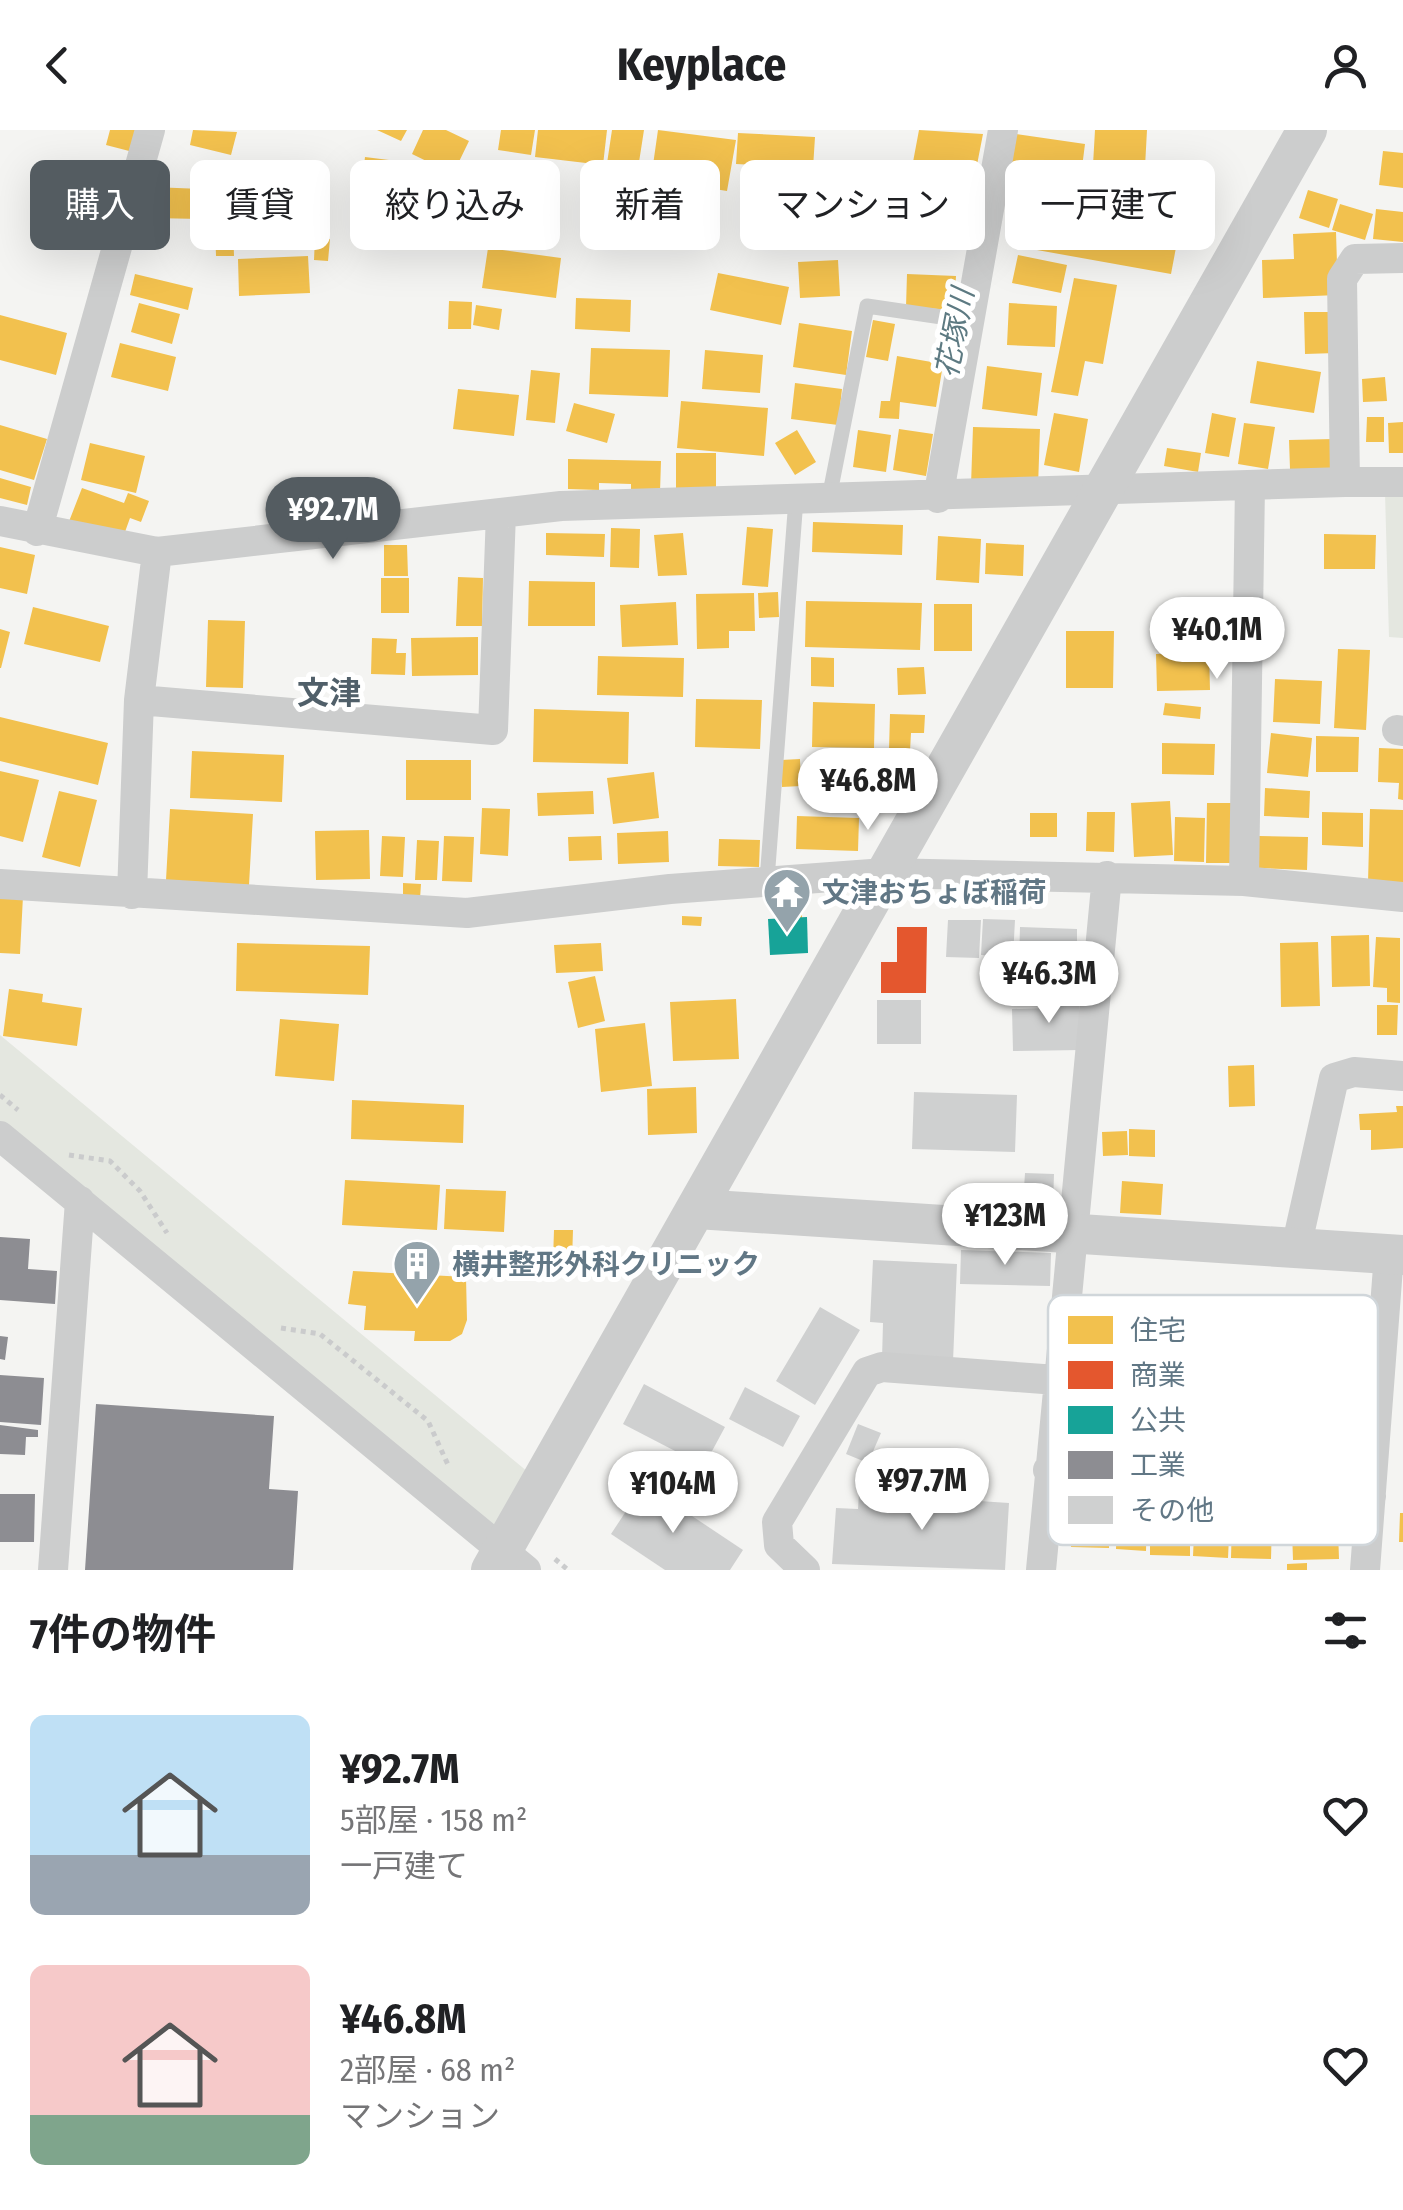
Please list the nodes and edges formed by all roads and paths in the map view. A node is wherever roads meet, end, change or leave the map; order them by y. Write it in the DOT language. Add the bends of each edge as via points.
graph roads {
  1 [pos="150,130"];
  2 [pos="1003,130"];
  3 [pos="1307,130"];
  4 [pos="1403,258"];
  5 [pos="969,321"];
  6 [pos="1345,482"];
  7 [pos="1403,482"];
  8 [pos="1250,485"];
  9 [pos="1099,493"];
  10 [pos="796,498"];
  11 [pos="829,498"];
  12 [pos="938,498"];
  13 [pos="501,513"];
  14 [pos="0,520"];
  15 [pos="37,532"];
  16 [pos="158,552"];
  17 [pos="138,700"];
  18 [pos="885,873"];
  19 [pos="1107,876"];
  20 [pos="767,880"];
  21 [pos="1244,881"];
  22 [pos="0,884"];
  23 [pos="132,894"];
  24 [pos="1403,897"];
  25 [pos="1403,1076"];
  26 [pos="0,1095"];
  27 [pos="30,1119"];
  28 [pos="0,1136"];
  29 [pos="55,1153"];
  30 [pos="80,1201"];
  31 [pos="697,1209"];
  32 [pos="1072,1234"];
  33 [pos="170,1238"];
  34 [pos="1296,1248"];
  35 [pos="1396,1255"];
  36 [pos="1066,1295"];
  37 [pos="269,1326"];
  38 [pos="1048,1379"];
  39 [pos="1378,1422"];
  40 [pos="1048,1470"];
  41 [pos="454,1477"];
  42 [pos="1367,1545"];
  43 [pos="509,1554"];
  44 [pos="52,1570"];
  45 [pos="568,1570"];
  46 [pos="805,1570"];
  47 [pos="1041,1570"];
  48 [pos="1365,1570"];
  1 -- 15 [label="street"];
  2 -- 5 [label="street"];
  3 -- 9 [label="street"];
  4 -- 6 [label="street" via="1355,260 1342,279"];
  5 -- 11 [label="lane" via="867,306"];
  5 -- 12 [label="street"];
  6 -- 7 [label="street"];
  6 -- 8 [label="street"];
  8 -- 9 [label="street"];
  8 -- 21 [label="street"];
  9 -- 12 [label="street"];
  9 -- 18 [label="street"];
  10 -- 11 [label="street"];
  10 -- 13 [label="street"];
  10 -- 20 [label="lane"];
  11 -- 12 [label="street"];
  13 -- 16 [label="street"];
  13 -- 17 [label="street" via="493,730"];
  14 -- 15 [label="street"];
  15 -- 16 [label="street"];
  16 -- 17 [label="street"];
  17 -- 23 [label="street"];
  18 -- 19 [label="street"];
  18 -- 20 [label="street"];
  18 -- 31 [label="street"];
  19 -- 21 [label="street"];
  19 -- 32 [label="street"];
  20 -- 23 [label="street" via="467,913"];
  21 -- 24 [label="street"];
  22 -- 23 [label="street"];
  25 -- 34 [label="street" via="1354,1072 1334,1078"];
  26 -- 27 [label="path"];
  28 -- 30 [label="street"];
  29 -- 33 [label="path" via="110,1161 140,1190"];
  30 -- 43 [label="street"];
  30 -- 44 [label="street"];
  31 -- 32 [label="street"];
  31 -- 43 [label="street"];
  32 -- 34 [label="street"];
  32 -- 36 [label="street"];
  34 -- 35 [label="street"];
  35 -- 39 [label="street"];
  37 -- 41 [label="path" via="320,1334 428,1421"];
  38 -- 46 [label="street" via="867,1372 777,1522 778,1545"];
  40 -- 47 [label="street"];
  42 -- 48 [label="street"];
  43 -- 45 [label="path"];
}
